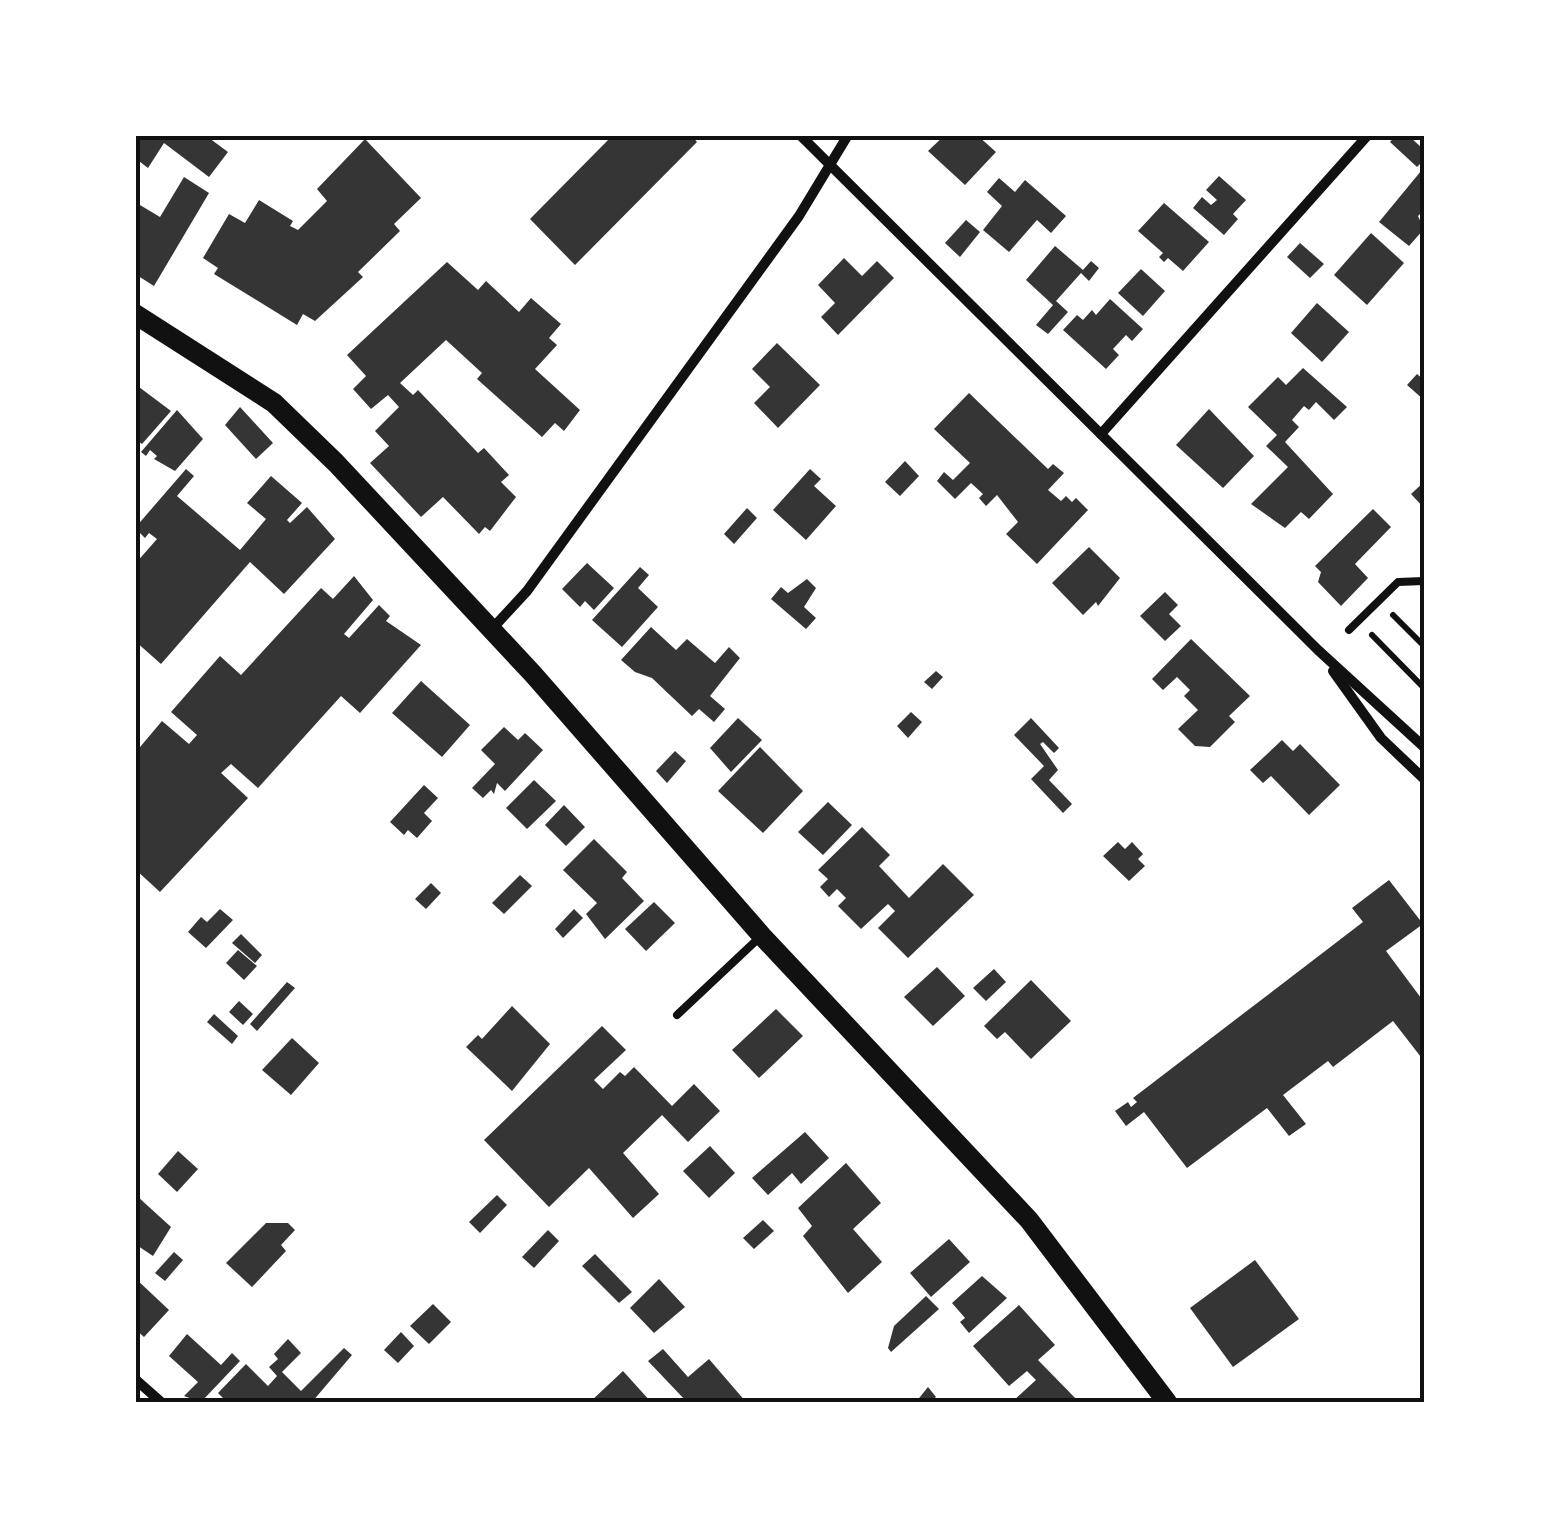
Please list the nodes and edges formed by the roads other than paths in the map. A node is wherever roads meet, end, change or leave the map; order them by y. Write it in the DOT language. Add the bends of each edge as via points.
graph roads {
  1 [pos="800,135"];
  2 [pos="848,135"];
  3 [pos="1368,135"];
  4 [pos="830,165"];
  5 [pos="135,314"];
  6 [pos="1101,434"];
  7 [pos="1424,581"];
  8 [pos="491,630"];
  9 [pos="1350,630"];
  10 [pos="1318,650"];
  11 [pos="1424,747"];
  12 [pos="1424,779"];
  13 [pos="762,936"];
  14 [pos="677,1015"];
  15 [pos="135,1380"];
  16 [pos="160,1402"];
  17 [pos="1167,1402"];
  1 -- 4 [label="street"];
  2 -- 4 [label="street"];
  3 -- 6 [label="street"];
  4 -- 6 [label="street"];
  4 -- 8 [label="street" via="800,216 527,591"];
  5 -- 8 [label="main road" via="289,416"];
  6 -- 10 [label="street"];
  7 -- 9 [label="lane" via="1398,582"];
  8 -- 13 [label="main road"];
  10 -- 11 [label="street"];
  10 -- 12 [label="street" via="1380,738"];
  13 -- 14 [label="lane"];
  13 -- 17 [label="main road" via="1028,1220"];
  15 -- 16 [label="street"];
}
